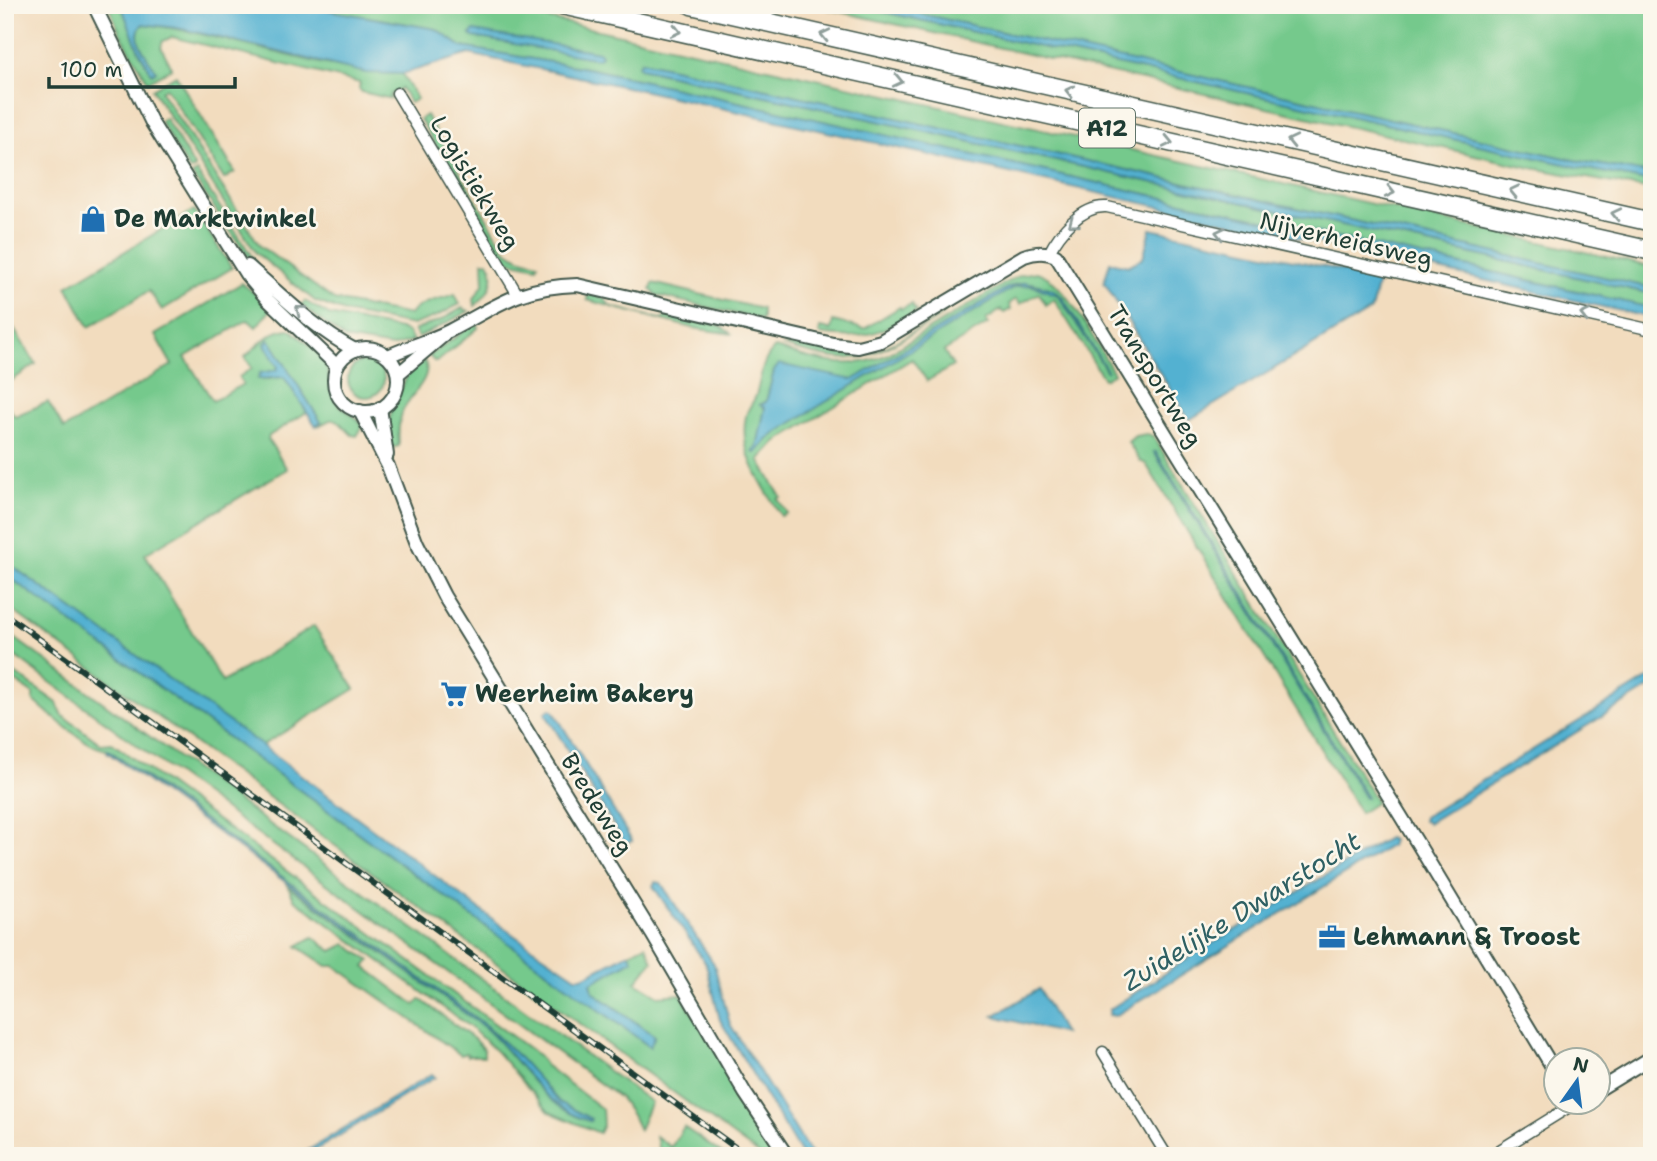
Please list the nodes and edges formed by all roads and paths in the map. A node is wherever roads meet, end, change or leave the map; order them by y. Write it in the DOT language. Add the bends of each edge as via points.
graph roads {
  1 [pos="94,5"];
  2 [pos="562,5"];
  3 [pos="691,5"];
  4 [pos="397,93"];
  5 [pos="1652,222"];
  6 [pos="1652,251"];
  7 [pos="1049,253"];
  8 [pos="238,258"];
  9 [pos="518,295"];
  10 [pos="1652,330"];
  11 [pos="449,331"];
  12 [pos="355,350"];
  13 [pos="388,356"];
  14 [pos="337,366"];
  15 [pos="398,374"];
  16 [pos="380,408"];
  17 [pos="360,411"];
  18 [pos="388,466"];
  19 [pos="1542,1050"];
  20 [pos="1103,1052"];
  21 [pos="1652,1057"];
  22 [pos="1612,1081"];
  23 [pos="1553,1116"];
  24 [pos="787,1156"];
  25 [pos="1167,1156"];
  26 [pos="1490,1156"];
  1 -- 8 [label="street" via="152,123"];
  2 -- 6 [label="highway, A12, one-way"];
  5 -- 3 [label="highway, A12, one-way"];
  4 -- 9 [label="street, Logistiekweg"];
  7 -- 9 [label="street" via="1024,256 881,341 858,347 577,285"];
  10 -- 7 [label="street, Nijverheidsweg, one-way" via="1107,207 1088,212 1060,233"];
  7 -- 19 [label="street, Transportweg" via="1063,264"];
  12 -- 8 [label="street, one-way" via="272,290"];
  8 -- 14 [label="street" via="268,300"];
  9 -- 11 [label="street"];
  11 -- 13 [label="street"];
  11 -- 15 [label="street"];
  12 -- 13 [label="street" via="372,348"];
  12 -- 14 [label="street"];
  13 -- 15 [label="street"];
  14 -- 17 [label="street" via="338,394"];
  15 -- 16 [label="street" via="395,394"];
  16 -- 17 [label="street"];
  16 -- 18 [label="street, Bredeweg"];
  17 -- 18 [label="street, Bredeweg"];
  18 -- 24 [label="street, Bredeweg" via="417,543 444,596"];
  20 -- 25 [label="street"];
  21 -- 22 [label="street"];
  23 -- 26 [label="street"];
}
